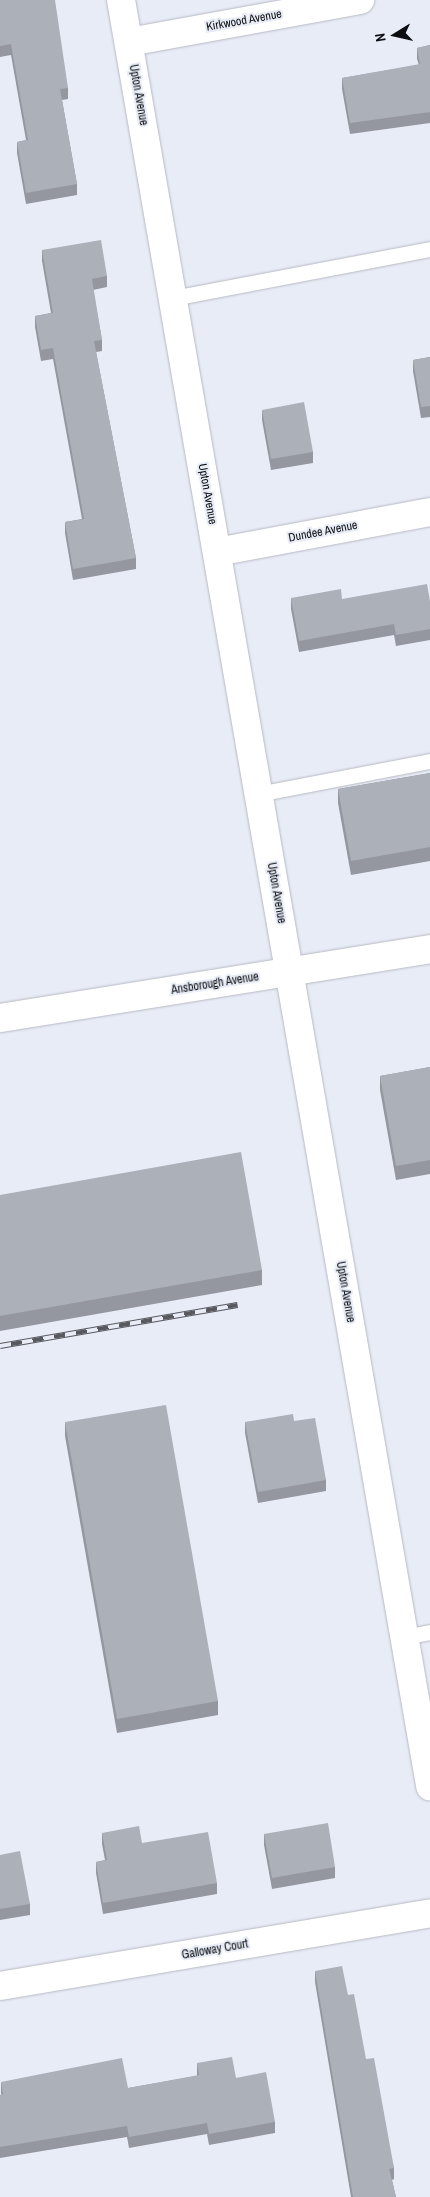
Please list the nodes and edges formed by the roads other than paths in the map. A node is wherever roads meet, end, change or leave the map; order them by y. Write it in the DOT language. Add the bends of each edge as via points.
graph roads {
  1 [pos="122,0"];
  2 [pos="360,0"];
  3 [pos="129,42"];
  4 [pos="430,249"];
  5 [pos="173,298"];
  6 [pos="430,512"];
  7 [pos="217,552"];
  8 [pos="430,761"];
  9 [pos="258,794"];
  10 [pos="430,949"];
  11 [pos="289,972"];
  12 [pos="0,1018"];
  13 [pos="417,1634"];
  14 [pos="430,1786"];
  15 [pos="430,1913"];
  16 [pos="0,1986"];
  1 -- 3 [label="street, Upton Avenue"];
  2 -- 3 [label="street, Kirkwood Avenue"];
  3 -- 5 [label="street, Upton Avenue"];
  4 -- 5 [label="lane"];
  5 -- 7 [label="street, Upton Avenue"];
  6 -- 7 [label="street, Dundee Avenue"];
  7 -- 9 [label="street, Upton Avenue"];
  8 -- 9 [label="lane"];
  9 -- 11 [label="street, Upton Avenue"];
  10 -- 11 [label="street, Ansborough Avenue"];
  11 -- 12 [label="street, Ansborough Avenue"];
  11 -- 13 [label="street, Upton Avenue"];
  13 -- 14 [label="street, Upton Avenue"];
  15 -- 16 [label="street, Galloway Court"];
}
